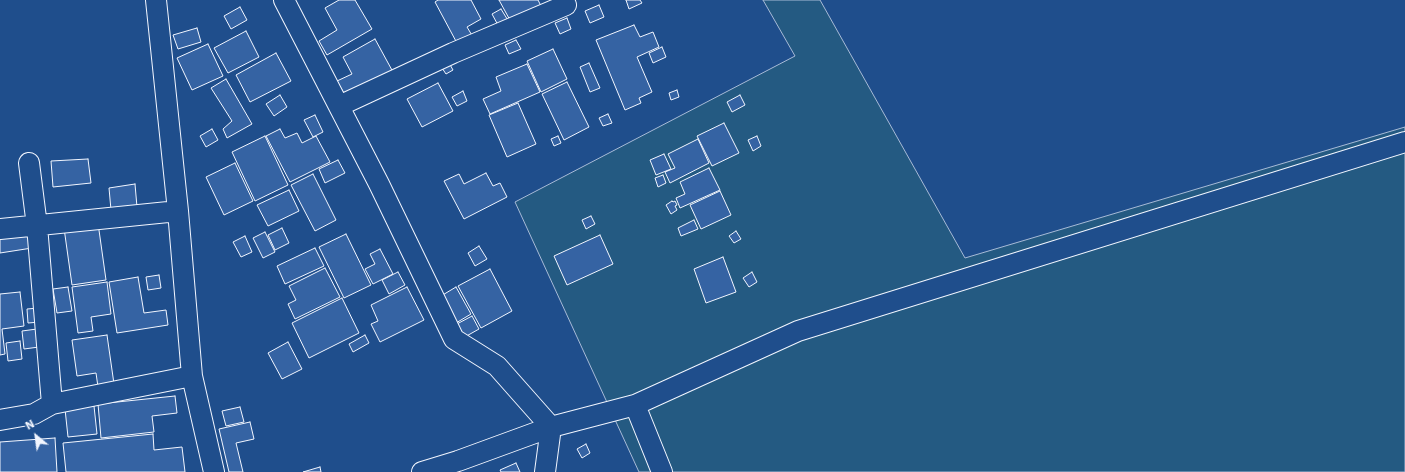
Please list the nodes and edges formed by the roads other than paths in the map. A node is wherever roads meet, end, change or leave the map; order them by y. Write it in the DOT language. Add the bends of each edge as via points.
graph roads {
  1 [pos="156,0"];
  2 [pos="284,0"];
  3 [pos="566,5"];
  4 [pos="339,106"];
  5 [pos="1405,142"];
  6 [pos="29,163"];
  7 [pos="178,211"];
  8 [pos="37,226"];
  9 [pos="0,230"];
  10 [pos="192,376"];
  11 [pos="52,404"];
  12 [pos="635,405"];
  13 [pos="0,420"];
  14 [pos="551,427"];
  15 [pos="459,467"];
  16 [pos="214,472"];
  17 [pos="422,472"];
  18 [pos="545,472"];
  19 [pos="662,472"];
  1 -- 7 [label="street"];
  2 -- 4 [label="street"];
  3 -- 4 [label="street" via="453,53"];
  4 -- 14 [label="street" via="454,339 497,366"];
  5 -- 12 [label="street" via="798,331"];
  6 -- 8 [label="street"];
  7 -- 8 [label="street"];
  7 -- 10 [label="street"];
  8 -- 9 [label="street"];
  8 -- 11 [label="street"];
  10 -- 11 [label="street"];
  10 -- 16 [label="street"];
  11 -- 13 [label="street" via="34,414"];
  12 -- 14 [label="street"];
  12 -- 19 [label="street"];
  14 -- 15 [label="street"];
  14 -- 18 [label="street"];
  15 -- 17 [label="street"];
}
